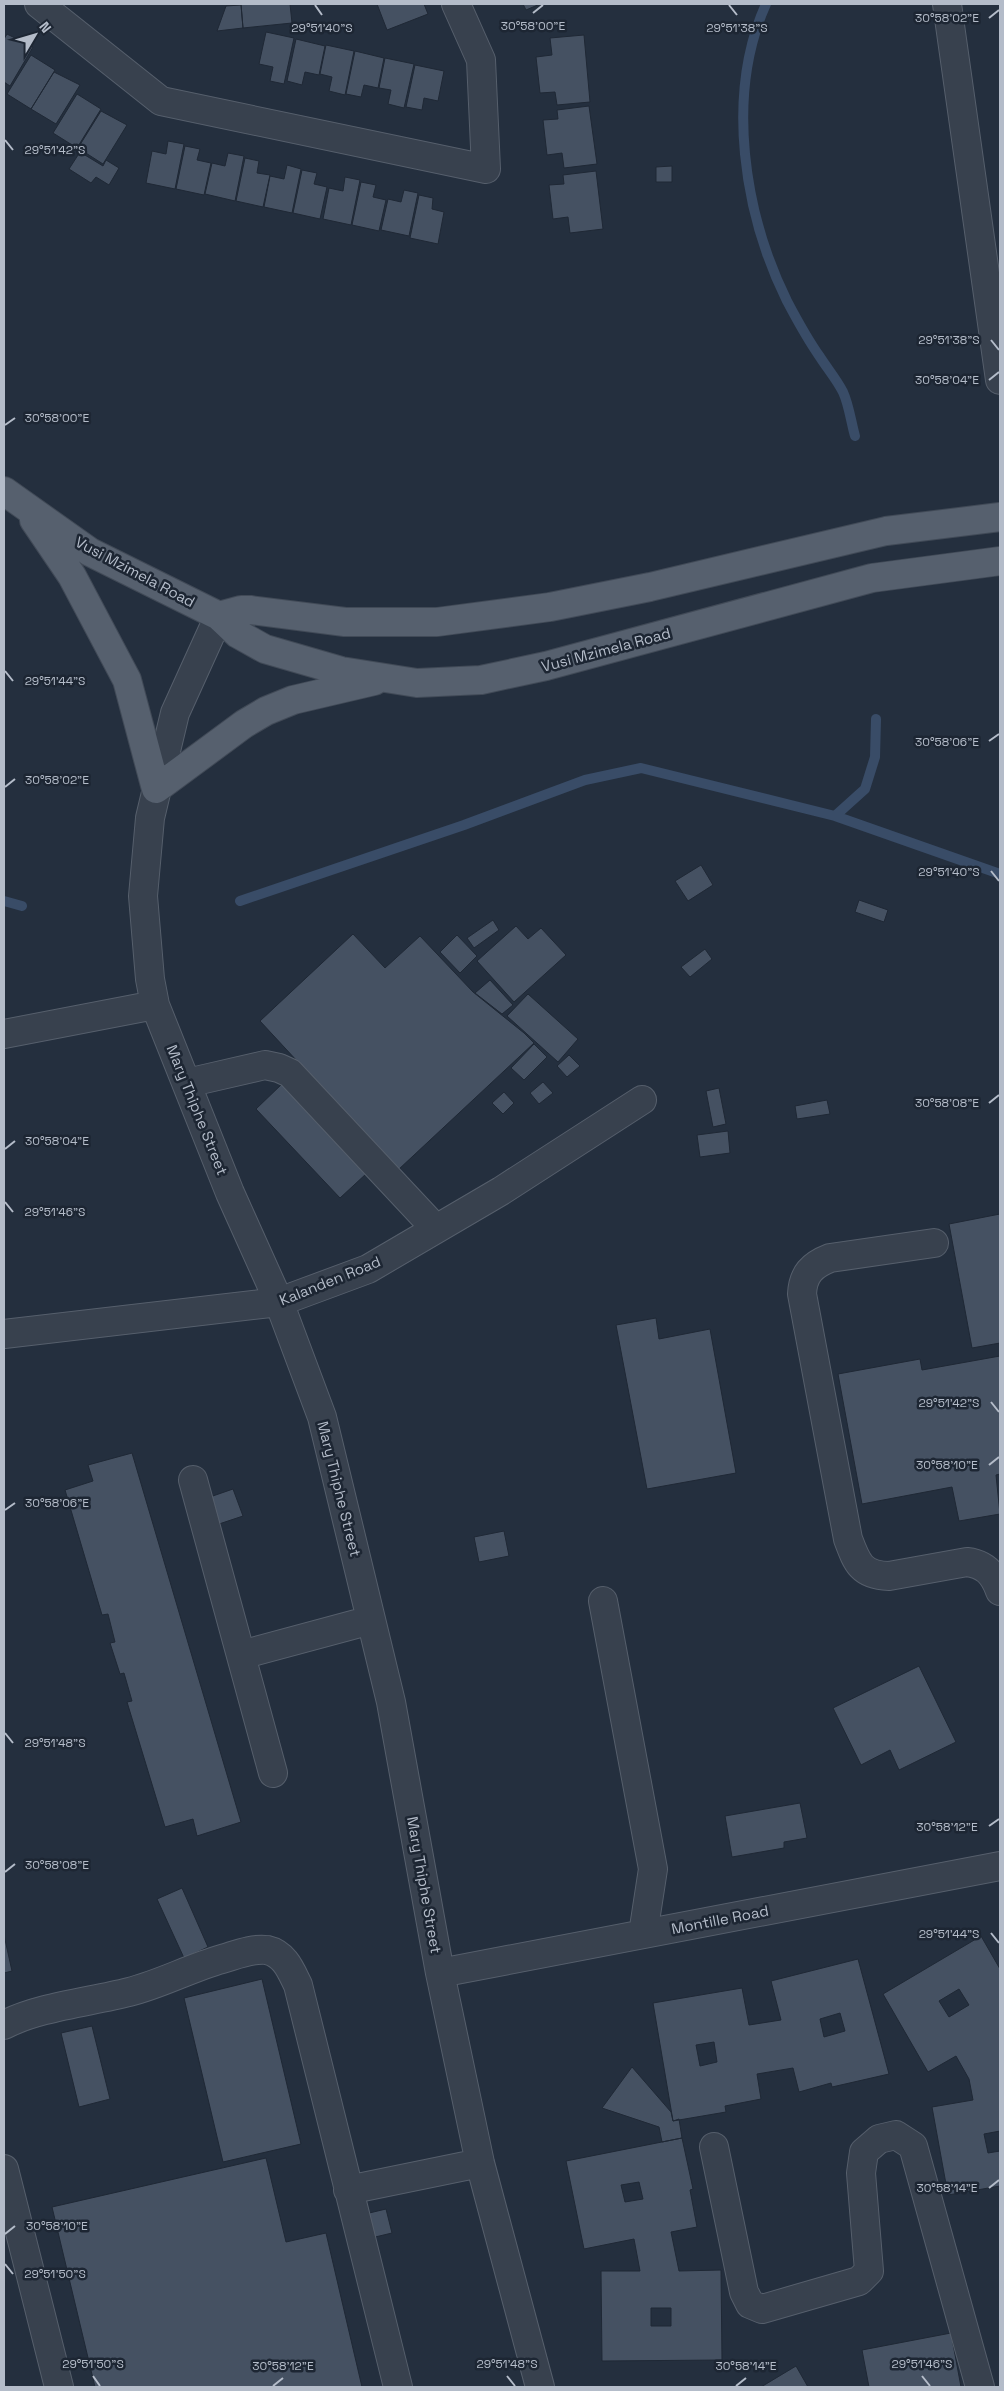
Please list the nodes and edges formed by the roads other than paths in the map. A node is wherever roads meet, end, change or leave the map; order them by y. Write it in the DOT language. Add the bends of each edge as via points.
graph roads {
  1 [pos="39,4"];
  2 [pos="456,4"];
  3 [pos="947,4"];
  4 [pos="1000,380"];
  5 [pos="4,491"];
  6 [pos="26,508"];
  7 [pos="1000,517"];
  8 [pos="1000,561"];
  9 [pos="219,616"];
  10 [pos="385,679"];
  11 [pos="156,789"];
  12 [pos="155,1005"];
  13 [pos="4,1034"];
  14 [pos="187,1083"];
  15 [pos="642,1100"];
  16 [pos="436,1229"];
  17 [pos="934,1243"];
  18 [pos="279,1302"];
  19 [pos="4,1334"];
  20 [pos="193,1480"];
  21 [pos="1000,1591"];
  22 [pos="603,1601"];
  23 [pos="371,1620"];
  24 [pos="241,1655"];
  25 [pos="273,1773"];
  26 [pos="1000,1866"];
  27 [pos="643,1934"];
  28 [pos="440,1973"];
  29 [pos="4,2025"];
  30 [pos="714,2147"];
  31 [pos="480,2163"];
  32 [pos="4,2169"];
  33 [pos="348,2190"];
  34 [pos="59,2387"];
  35 [pos="398,2387"];
  36 [pos="540,2387"];
  37 [pos="980,2387"];
  1 -- 2 [label="street" via="161,101 486,169 481,60"];
  3 -- 4 [label="street"];
  5 -- 6 [label="main road, Vusi Mzimela Road"];
  6 -- 9 [label="main road, Vusi Mzimela Road" via="90,552"];
  6 -- 11 [label="main road" via="72,576 127,680"];
  7 -- 9 [label="main road" via="886,531 641,589 550,607 437,622 345,622 250,610"];
  8 -- 10 [label="main road, Vusi Mzimela Road" via="872,578 546,666 482,680 417,682"];
  9 -- 10 [label="main road, Vusi Mzimela Road" via="238,634 264,649 341,672"];
  9 -- 11 [label="street, Mary Thiphe Street" via="175,713"];
  10 -- 11 [label="main road" via="293,700 266,711"];
  11 -- 12 [label="street, Mary Thiphe Street" via="143,896"];
  12 -- 13 [label="street"];
  12 -- 14 [label="street, Mary Thiphe Street"];
  14 -- 16 [label="street" via="265,1065 290,1073"];
  14 -- 18 [label="street, Mary Thiphe Street" via="230,1193"];
  15 -- 16 [label="street, Kalanden Road"];
  16 -- 18 [label="street, Kalanden Road" via="368,1269"];
  17 -- 21 [label="street" via="830,1258 808,1271 803,1282 802,1294 842,1510 855,1558 867,1572 889,1576 967,1562 980,1564 988,1570"];
  18 -- 19 [label="street, Kalanden Road"];
  18 -- 23 [label="street, Mary Thiphe Street" via="322,1417"];
  20 -- 24 [label="street"];
  22 -- 27 [label="street" via="653,1869"];
  23 -- 24 [label="street"];
  23 -- 28 [label="street, Mary Thiphe Street" via="391,1702"];
  24 -- 25 [label="street"];
  26 -- 27 [label="street, Montille Road"];
  27 -- 28 [label="street, Montille Road"];
  28 -- 31 [label="street, Mary Thiphe Street"];
  29 -- 33 [label="street" via="26,2016 131,1992 212,1962 257,1950 268,1951 288,1964 298,1986"];
  30 -- 37 [label="street" via="744,2292 750,2304 762,2309 859,2281 869,2271 860,2173 864,2152 879,2139 896,2135 913,2146"];
  31 -- 33 [label="street"];
  31 -- 36 [label="street, Mary Thiphe Street"];
  32 -- 34 [label="street"];
  33 -- 35 [label="street"];
}
